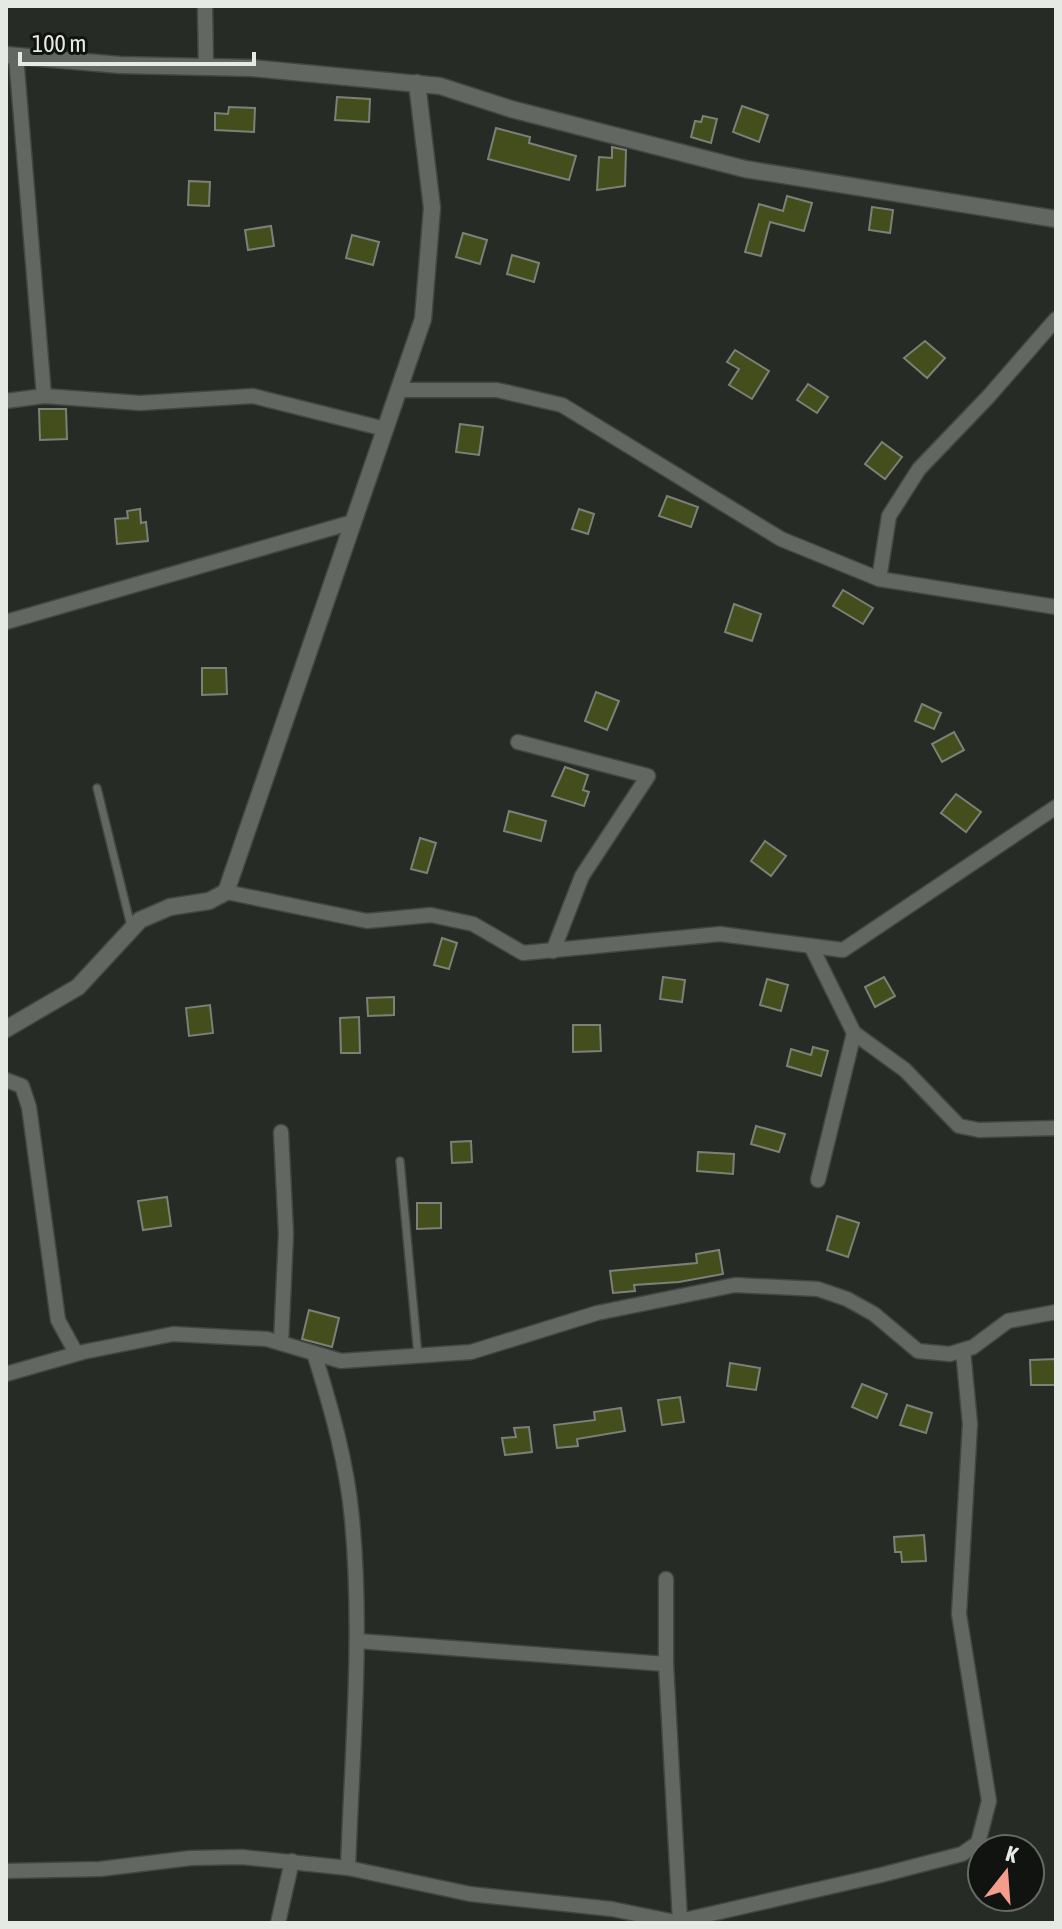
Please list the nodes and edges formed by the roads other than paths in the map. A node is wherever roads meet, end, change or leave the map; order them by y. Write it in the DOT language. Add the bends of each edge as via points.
graph roads {
  1 [pos="205,6"];
  2 [pos="11,55"];
  3 [pos="206,67"];
  4 [pos="417,83"];
  5 [pos="1056,219"];
  6 [pos="1056,319"];
  7 [pos="399,390"];
  8 [pos="44,396"];
  9 [pos="6,401"];
  10 [pos="385,429"];
  11 [pos="353,522"];
  12 [pos="879,579"];
  13 [pos="1056,607"];
  14 [pos="6,622"];
  15 [pos="518,742"];
  16 [pos="97,788"];
  17 [pos="1056,807"];
  18 [pos="226,892"];
  19 [pos="132,928"];
  20 [pos="811,946"];
  21 [pos="553,951"];
  22 [pos="6,1029"];
  23 [pos="854,1033"];
  24 [pos="6,1080"];
  25 [pos="1056,1128"];
  26 [pos="281,1132"];
  27 [pos="400,1161"];
  28 [pos="818,1180"];
  29 [pos="1056,1312"];
  30 [pos="281,1343"];
  31 [pos="963,1350"];
  32 [pos="76,1353"];
  33 [pos="314,1353"];
  34 [pos="418,1356"];
  35 [pos="6,1374"];
  36 [pos="666,1579"];
  37 [pos="357,1641"];
  38 [pos="666,1664"];
  39 [pos="292,1861"];
  40 [pos="348,1868"];
  41 [pos="6,1871"];
  42 [pos="680,1922"];
  43 [pos="278,1923"];
  1 -- 3 [label="street"];
  2 -- 3 [label="street"];
  2 -- 8 [label="street"];
  3 -- 4 [label="street"];
  4 -- 5 [label="street" via="745,169"];
  4 -- 7 [label="street" via="432,208 430,259 423,319"];
  6 -- 12 [label="street" via="919,469 889,516"];
  7 -- 10 [label="street"];
  7 -- 12 [label="street" via="497,390 562,405 781,539"];
  8 -- 9 [label="street"];
  8 -- 10 [label="street" via="140,403 253,396"];
  10 -- 11 [label="street"];
  11 -- 14 [label="street"];
  11 -- 18 [label="street"];
  12 -- 13 [label="street"];
  15 -- 21 [label="street" via="648,776 582,876"];
  16 -- 19 [label="lane"];
  17 -- 20 [label="street" via="843,950"];
  18 -- 19 [label="street" via="209,901 170,907"];
  18 -- 21 [label="street" via="367,921 431,915 473,924 523,953"];
  19 -- 22 [label="street" via="78,987"];
  20 -- 21 [label="street" via="720,934"];
  20 -- 23 [label="street"];
  23 -- 25 [label="street" via="905,1070 959,1126"];
  23 -- 28 [label="street"];
  24 -- 32 [label="street" via="22,1086 29,1107 58,1320"];
  26 -- 30 [label="street" via="286,1234"];
  27 -- 34 [label="lane"];
  29 -- 31 [label="street" via="1008,1321"];
  30 -- 32 [label="street" via="173,1334"];
  30 -- 33 [label="street"];
  31 -- 34 [label="street" via="918,1351 874,1314 818,1289 735,1285 597,1313 471,1352"];
  31 -- 42 [label="street" via="970,1424 959,1614 989,1801 978,1843 962,1854"];
  32 -- 35 [label="street"];
  33 -- 34 [label="street" via="341,1361"];
  33 -- 37 [label="street" via="331,1406 352,1517"];
  36 -- 38 [label="street"];
  37 -- 38 [label="street"];
  37 -- 40 [label="street"];
  38 -- 42 [label="street"];
  39 -- 40 [label="street"];
  39 -- 41 [label="street" via="191,1858 100,1869"];
  39 -- 43 [label="street"];
  40 -- 42 [label="street" via="470,1894"];
}
